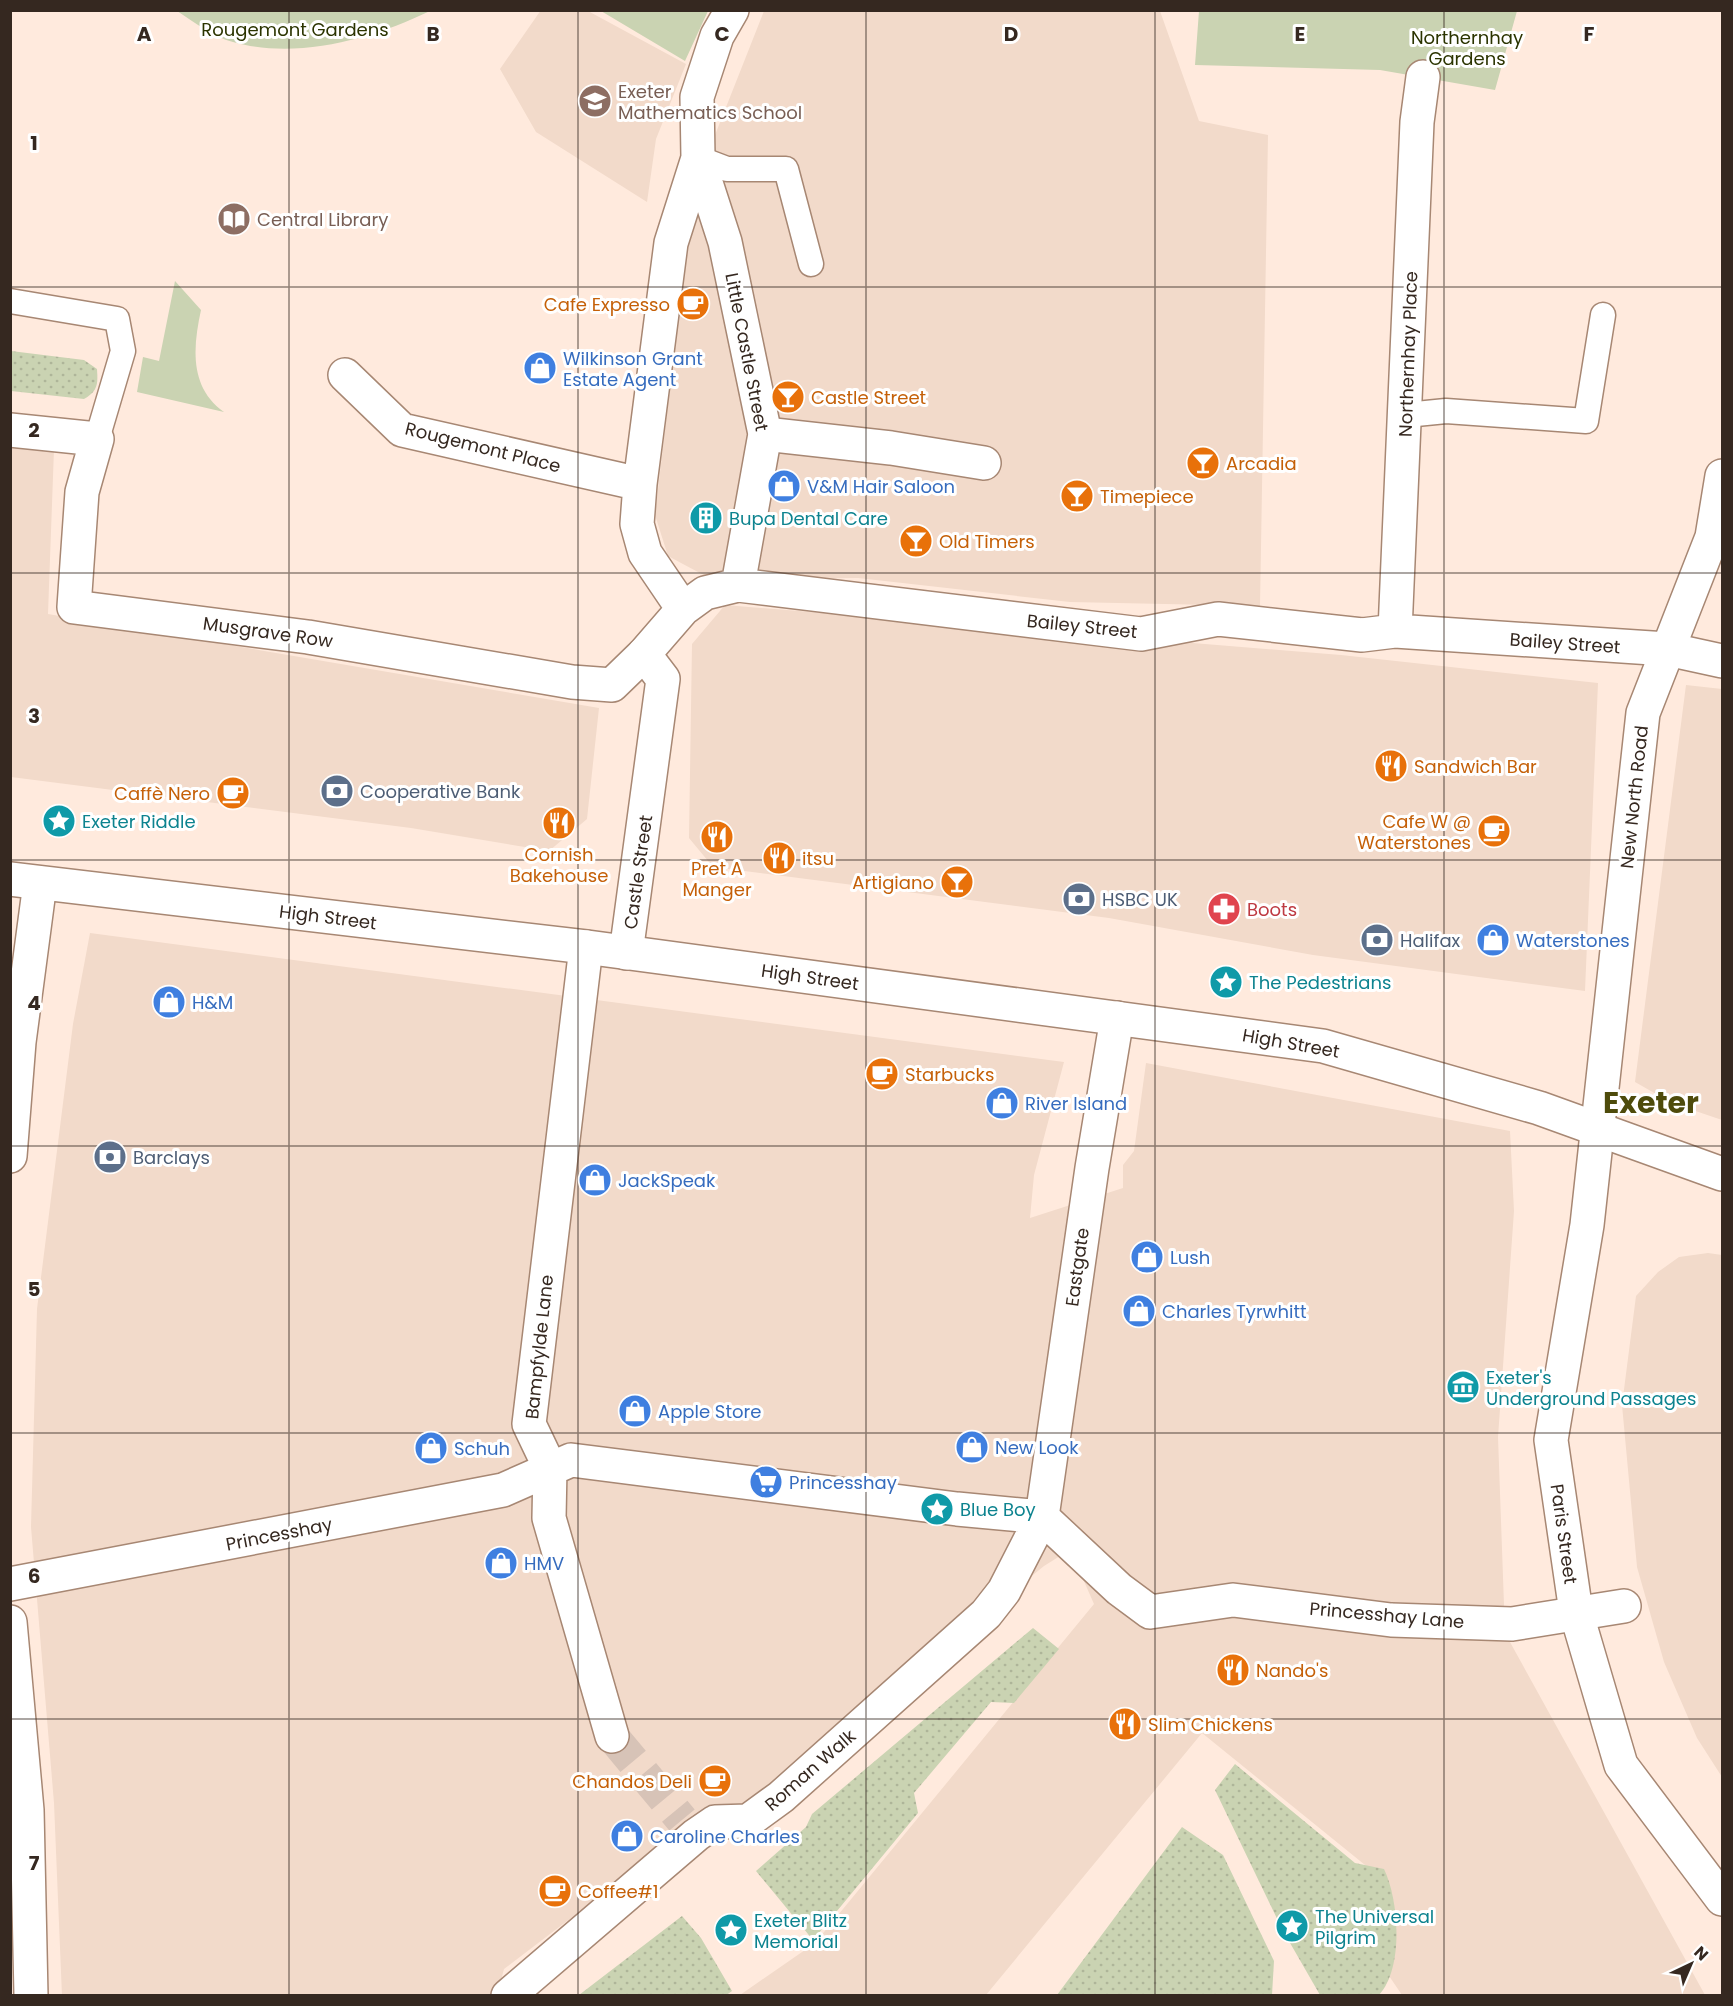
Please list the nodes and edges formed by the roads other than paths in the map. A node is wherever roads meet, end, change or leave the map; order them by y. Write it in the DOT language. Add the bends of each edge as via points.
graph roads {
  1 [pos="732,10"];
  2 [pos="1424,77"];
  3 [pos="698,158"];
  4 [pos="811,264"];
  5 [pos="10,301"];
  6 [pos="1603,315"];
  7 [pos="345,375"];
  8 [pos="1406,415"];
  9 [pos="10,430"];
  10 [pos="765,434"];
  11 [pos="97,439"];
  12 [pos="984,463"];
  13 [pos="1722,476"];
  14 [pos="640,484"];
  15 [pos="738,585"];
  16 [pos="683,609"];
  17 [pos="1395,631"];
  18 [pos="1667,649"];
  19 [pos="644,654"];
  20 [pos="1722,661"];
  21 [pos="25,881"];
  22 [pos="586,947"];
  23 [pos="626,952"];
  24 [pos="1117,1018"];
  25 [pos="1597,1131"];
  26 [pos="10,1156"];
  27 [pos="1722,1174"];
  28 [pos="550,1468"];
  29 [pos="1042,1517"];
  30 [pos="10,1584"];
  31 [pos="1624,1606"];
  32 [pos="1576,1612"];
  33 [pos="10,1622"];
  34 [pos="612,1736"];
  35 [pos="1722,1899"];
  36 [pos="31,1995"];
  37 [pos="508,1995"];
  1 -- 3 [label="street" via="717,36 697,97"];
  2 -- 8 [label="street, Northernhay Place" via="1417,122"];
  3 -- 4 [label="lane" via="728,169 786,169"];
  3 -- 10 [label="street, Little Castle Street" via="725,242"];
  3 -- 14 [label="street" via="671,243"];
  5 -- 11 [label="lane" via="117,319 123,351"];
  6 -- 8 [label="lane" via="1586,421 1446,411"];
  7 -- 14 [label="street, Rougemont Place" via="402,430"];
  8 -- 17 [label="street, Northernhay Place"];
  9 -- 11 [label="street"];
  10 -- 12 [label="street" via="891,447"];
  10 -- 15 [label="street, Little Castle Street"];
  11 -- 19 [label="street, Musgrave Row" via="82,492 74,607 308,637 602,685 612,685"];
  13 -- 18 [label="street, New North Road" via="1712,537"];
  14 -- 16 [label="street" via="637,524 645,553"];
  15 -- 16 [label="street, Bailey Street" via="705,592"];
  15 -- 17 [label="street, Bailey Street" via="1141,634 1218,619 1362,635"];
  16 -- 19 [label="street, Musgrave Row"];
  17 -- 18 [label="street, Bailey Street"];
  18 -- 20 [label="street, Bailey Street"];
  18 -- 25 [label="street, New North Road" via="1643,713"];
  19 -- 23 [label="street, Castle Street" via="663,679"];
  21 -- 22 [label="street, High Street"];
  21 -- 26 [label="street"];
  22 -- 23 [label="street, High Street"];
  22 -- 28 [label="street, Bampfylde Lane" via="529,1424"];
  23 -- 24 [label="street, High Street"];
  24 -- 25 [label="street, High Street" via="1323,1046 1539,1108"];
  24 -- 29 [label="street, Eastgate"];
  25 -- 27 [label="street, High Street"];
  25 -- 32 [label="street, Paris Street" via="1587,1225 1551,1440"];
  28 -- 29 [label="street, Princesshay" via="571,1460"];
  28 -- 30 [label="street, Princesshay" via="503,1490"];
  28 -- 34 [label="street, Bampfylde Lane" via="549,1518"];
  29 -- 32 [label="street, Princesshay Lane" via="1119,1589 1150,1612 1233,1600 1402,1620 1512,1624"];
  29 -- 37 [label="street, Roman Walk" via="1004,1591 986,1614 781,1797 748,1821 689,1828"];
  31 -- 32 [label="street, Princesshay Lane"];
  32 -- 35 [label="street, Paris Street" via="1621,1765"];
  33 -- 36 [label="street" via="27,1810"];
}
